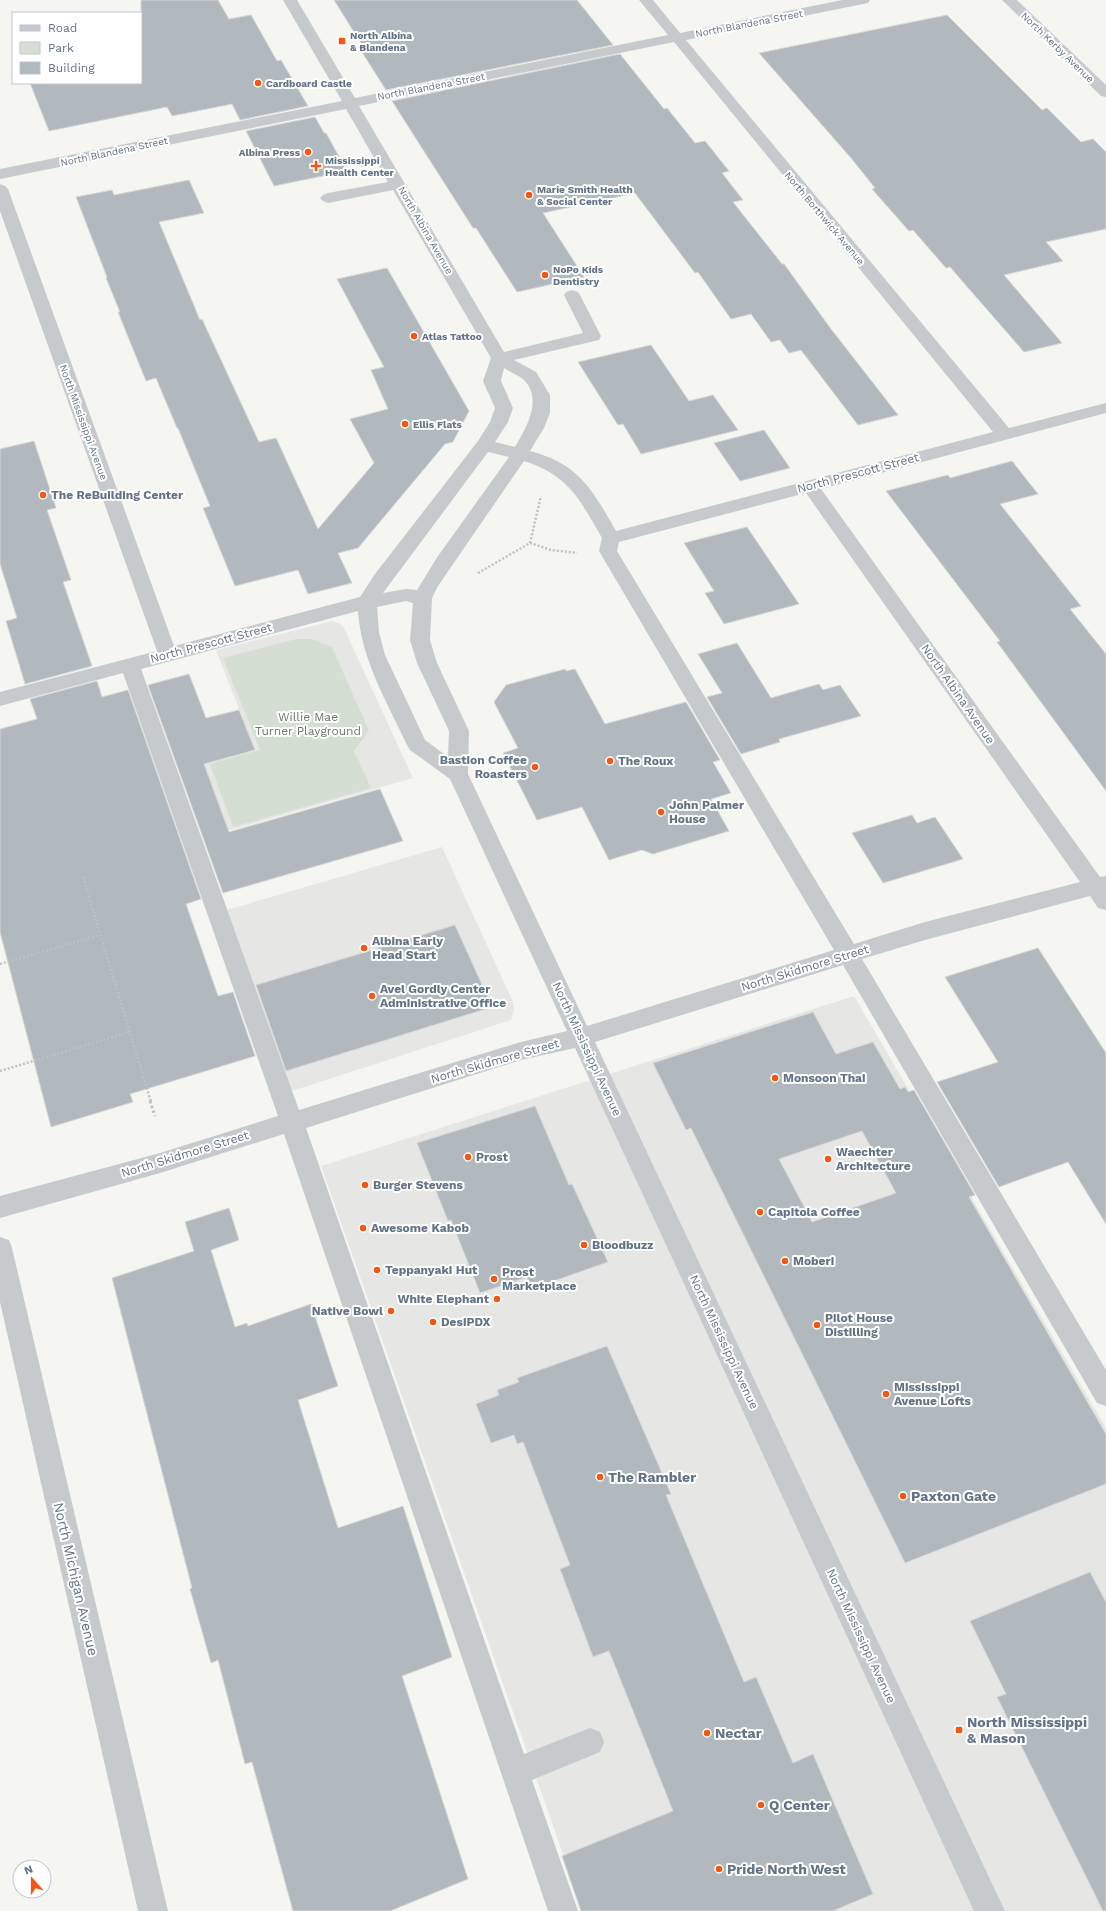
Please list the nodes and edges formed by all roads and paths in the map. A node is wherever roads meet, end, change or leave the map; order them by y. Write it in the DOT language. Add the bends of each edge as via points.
graph roads {
  1 [pos="290,0"];
  2 [pos="646,0"];
  3 [pos="863,0"];
  4 [pos="1009,0"];
  5 [pos="676,37"];
  6 [pos="1106,94"];
  7 [pos="351,102"];
  8 [pos="0,174"];
  9 [pos="399,184"];
  10 [pos="0,190"];
  11 [pos="328,198"];
  12 [pos="572,295"];
  13 [pos="499,358"];
  14 [pos="1106,408"];
  15 [pos="1005,435"];
  16 [pos="484,445"];
  17 [pos="519,455"];
  18 [pos="548,464"];
  19 [pos="810,486"];
  20 [pos="530,543"];
  21 [pos="610,545"];
  22 [pos="476,574"];
  23 [pos="423,598"];
  24 [pos="368,602"];
  25 [pos="168,655"];
  26 [pos="130,664"];
  27 [pos="0,699"];
  28 [pos="458,774"];
  29 [pos="83,877"];
  30 [pos="1102,890"];
  31 [pos="100,935"];
  32 [pos="848,954"];
  33 [pos="0,964"];
  34 [pos="130,1032"];
  35 [pos="581,1037"];
  36 [pos="0,1071"];
  37 [pos="155,1116"];
  38 [pos="292,1122"];
  39 [pos="0,1207"];
  40 [pos="0,1248"];
  41 [pos="1106,1394"];
  42 [pos="590,1742"];
  43 [pos="515,1772"];
  44 [pos="153,1911"];
  45 [pos="563,1911"];
  46 [pos="990,1911"];
  1 -- 7 [label="street, North Albina Avenue"];
  2 -- 5 [label="street, North Borthwick Avenue"];
  3 -- 5 [label="street, North Blandena Street"];
  4 -- 6 [label="street, North Kerby Avenue"];
  5 -- 7 [label="street, North Blandena Street"];
  5 -- 15 [label="street, North Borthwick Avenue"];
  7 -- 8 [label="street, North Blandena Street"];
  7 -- 9 [label="street, North Albina Avenue"];
  9 -- 11 [label="street"];
  9 -- 13 [label="street, North Albina Avenue"];
  10 -- 25 [label="street, North Mississippi Avenue"];
  12 -- 13 [label="street" via="593,336"];
  13 -- 16 [label="street" via="492,381 504,408 499,422"];
  13 -- 17 [label="street, North Albina Avenue" via="530,376 541,395 541,413"];
  14 -- 15 [label="street, North Prescott Street"];
  15 -- 19 [label="street, North Prescott Street"];
  16 -- 17 [label="street"];
  16 -- 24 [label="street"];
  17 -- 18 [label="street"];
  17 -- 23 [label="street, North Albina Avenue" via="445,560"];
  18 -- 20 [label="path" via="537,510 537,522"];
  18 -- 21 [label="street" via="570,476 581,489"];
  19 -- 21 [label="street, North Prescott Street"];
  19 -- 30 [label="street, North Albina Avenue"];
  20 -- 21 [label="path" via="551,550 577,553"];
  20 -- 22 [label="path"];
  21 -- 32 [label="street"];
  23 -- 24 [label="street, North Prescott Street" via="406,596"];
  23 -- 28 [label="street, North Mississippi Avenue" via="420,640 427,664 459,731"];
  24 -- 25 [label="street, North Prescott Street"];
  24 -- 28 [label="street, North Mississippi Avenue" via="369,632 375,654 417,745"];
  25 -- 26 [label="street, North Prescott Street"];
  26 -- 27 [label="street, North Prescott Street"];
  26 -- 38 [label="street"];
  28 -- 35 [label="street, North Mississippi Avenue"];
  29 -- 31 [label="path"];
  30 -- 32 [label="street, North Skidmore Street" via="925,931"];
  31 -- 33 [label="path"];
  31 -- 34 [label="path"];
  32 -- 35 [label="street, North Skidmore Street"];
  32 -- 41 [label="street"];
  34 -- 36 [label="path"];
  34 -- 37 [label="path"];
  35 -- 38 [label="street, North Skidmore Street" via="521,1051"];
  35 -- 46 [label="street, North Mississippi Avenue"];
  38 -- 39 [label="street, North Skidmore Street" via="160,1163"];
  38 -- 43 [label="street"];
  40 -- 44 [label="street, North Michigan Avenue"];
  42 -- 43 [label="street"];
  43 -- 45 [label="street"];
}
